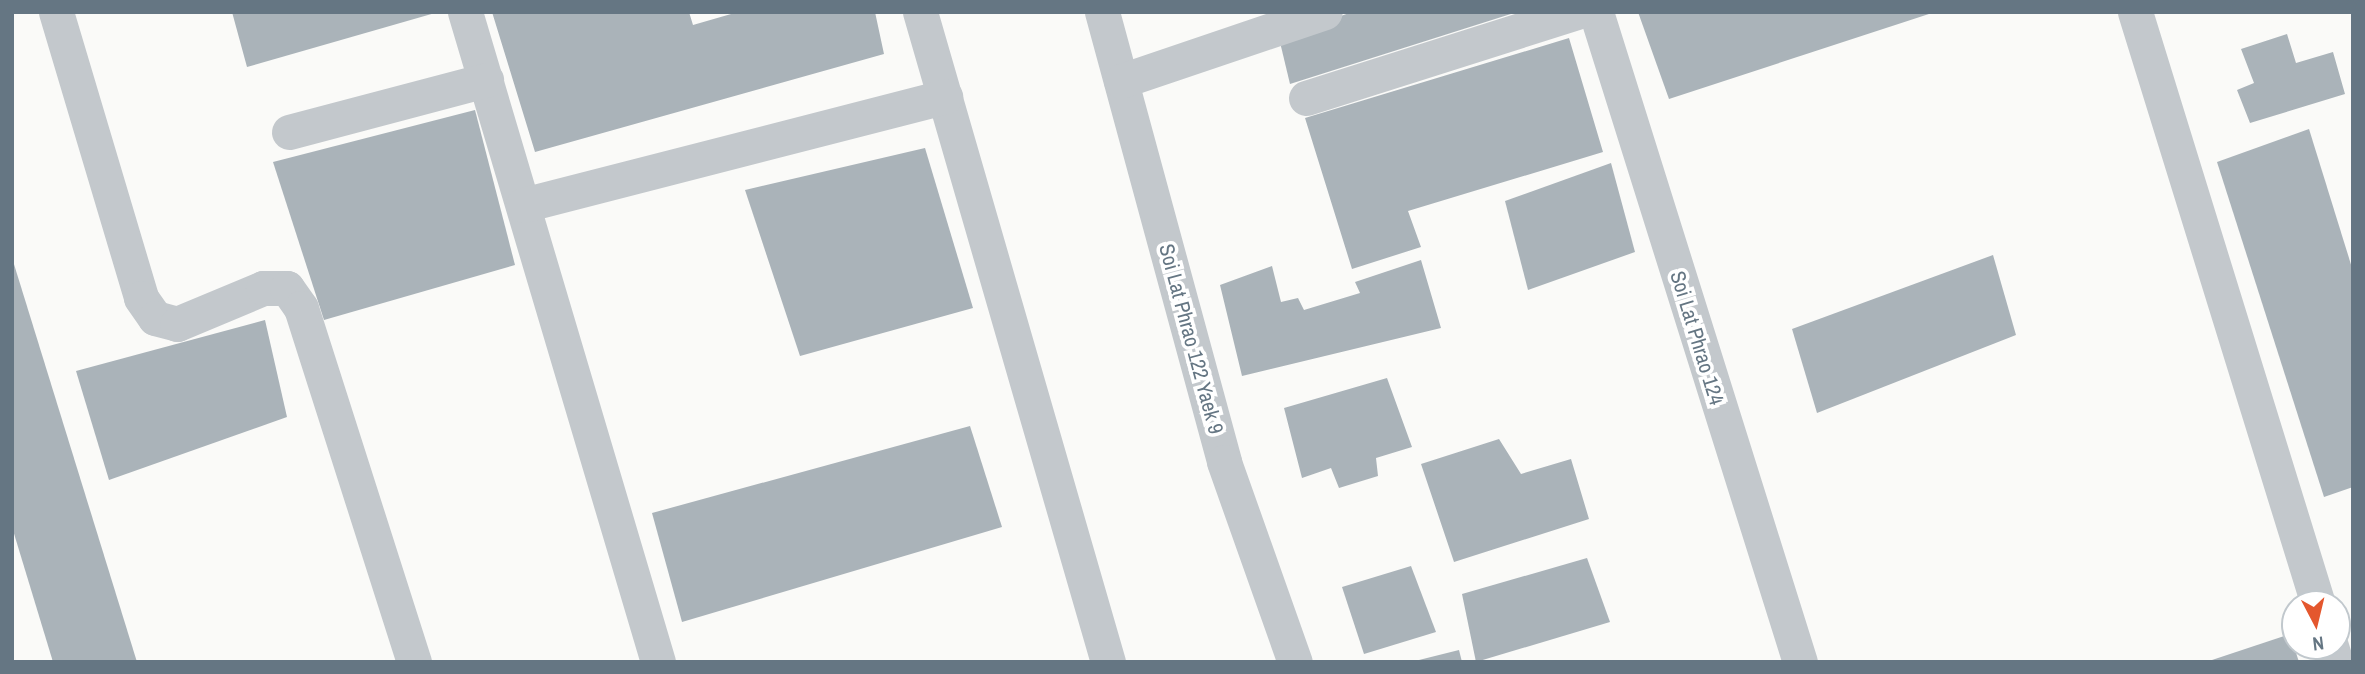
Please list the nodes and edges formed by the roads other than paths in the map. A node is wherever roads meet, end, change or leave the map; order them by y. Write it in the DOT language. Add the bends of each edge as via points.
graph roads {
  1 [pos="56,12"];
  2 [pos="465,12"];
  3 [pos="920,12"];
  4 [pos="1102,12"];
  5 [pos="1325,12"];
  6 [pos="1577,12"];
  7 [pos="1596,12"];
  8 [pos="2135,12"];
  9 [pos="486,80"];
  10 [pos="1121,82"];
  11 [pos="945,97"];
  12 [pos="1306,98"];
  13 [pos="289,132"];
  14 [pos="523,205"];
  15 [pos="2314,590"];
  16 [pos="414,662"];
  17 [pos="658,662"];
  18 [pos="1108,662"];
  19 [pos="1295,662"];
  20 [pos="1800,662"];
  1 -- 16 [label="street" via="141,298 155,318 177,324 264,289 287,288 301,308"];
  2 -- 9 [label="street"];
  3 -- 11 [label="street"];
  4 -- 10 [label="street, Soi Lat Phrao 122 Yaek 9"];
  5 -- 10 [label="street"];
  6 -- 12 [label="street"];
  7 -- 20 [label="street, Soi Lat Phrao 124"];
  8 -- 15 [label="street"];
  9 -- 13 [label="street"];
  9 -- 14 [label="street"];
  10 -- 19 [label="street, Soi Lat Phrao 122 Yaek 9" via="1224,462"];
  11 -- 14 [label="street"];
  11 -- 18 [label="street"];
  14 -- 17 [label="street"];
}
